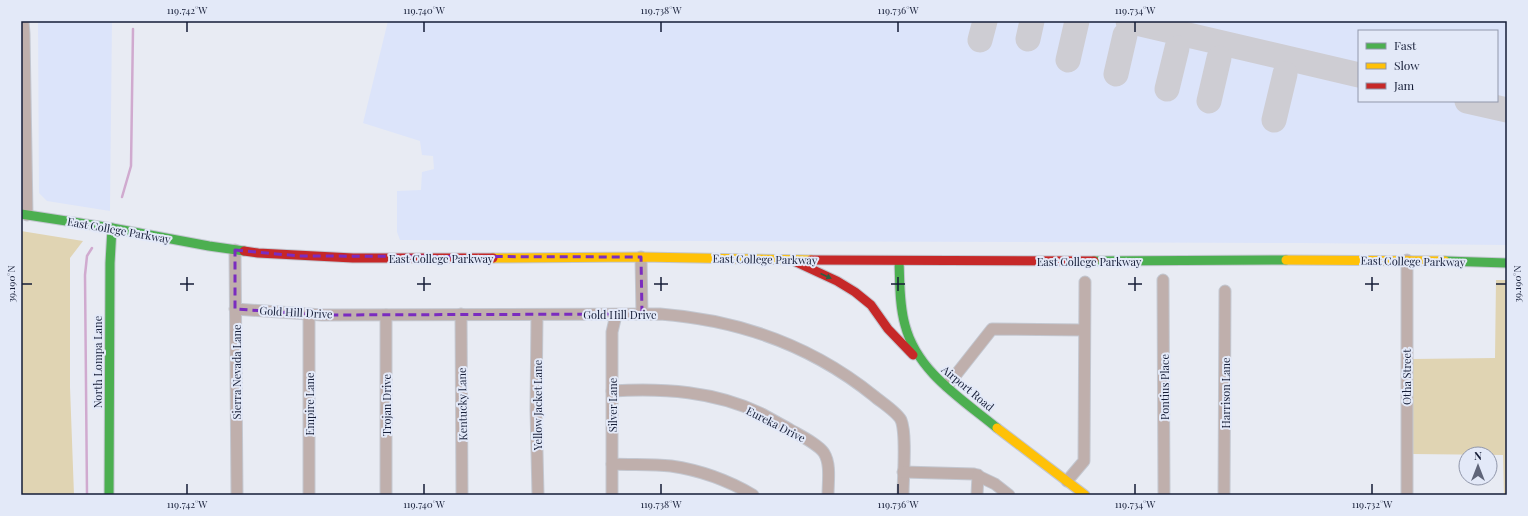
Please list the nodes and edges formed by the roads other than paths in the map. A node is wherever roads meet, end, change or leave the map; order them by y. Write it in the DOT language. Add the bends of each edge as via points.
graph roads {
  1 [pos="23,21"];
  2 [pos="23,87"];
  3 [pos="24,214"];
  4 [pos="112,228"];
  5 [pos="234,250"];
  6 [pos="641,257"];
  7 [pos="790,260"];
  8 [pos="1407,260"];
  9 [pos="899,261"];
  10 [pos="1507,263"];
  11 [pos="1163,280"];
  12 [pos="1085,282"];
  13 [pos="1225,291"];
  14 [pos="236,309"];
  15 [pos="309,314"];
  16 [pos="386,314"];
  17 [pos="461,314"];
  18 [pos="537,314"];
  19 [pos="616,314"];
  20 [pos="642,314"];
  21 [pos="1084,330"];
  22 [pos="929,371"];
  23 [pos="947,386"];
  24 [pos="612,391"];
  25 [pos="612,464"];
  26 [pos="904,472"];
  27 [pos="978,475"];
  28 [pos="1067,481"];
  29 [pos="109,495"];
  30 [pos="237,495"];
  31 [pos="309,495"];
  32 [pos="386,495"];
  33 [pos="462,495"];
  34 [pos="538,495"];
  35 [pos="612,495"];
  36 [pos="753,495"];
  37 [pos="828,495"];
  38 [pos="903,495"];
  39 [pos="977,495"];
  40 [pos="1009,495"];
  41 [pos="1085,495"];
  42 [pos="1164,495"];
  43 [pos="1224,495"];
  44 [pos="1407,495"];
  1 -- 2 [label="street, East College Parkway"];
  2 -- 3 [label="street, East College Parkway"];
  3 -- 4 [label="main road, East College Parkway"];
  4 -- 5 [label="main road, East College Parkway"];
  4 -- 29 [label="main road, North Lompa Lane"];
  5 -- 6 [label="main road, East College Parkway" via="353,258"];
  5 -- 14 [label="street, Sierra Nevada Lane"];
  6 -- 7 [label="main road, East College Parkway"];
  6 -- 20 [label="street"];
  7 -- 9 [label="main road, East College Parkway"];
  7 -- 22 [label="main road, one-way" via="855,292 870,305 888,329"];
  8 -- 9 [label="main road, East College Parkway"];
  8 -- 10 [label="main road, East College Parkway"];
  8 -- 44 [label="street, Otha Street"];
  9 -- 22 [label="main road, Airport Road" via="904,322 912,345"];
  11 -- 42 [label="street, Pontius Place"];
  12 -- 21 [label="street"];
  13 -- 43 [label="street, Harrison Lane"];
  14 -- 15 [label="street, Gold Hill Drive"];
  14 -- 30 [label="street, Sierra Nevada Lane"];
  15 -- 16 [label="street, Gold Hill Drive"];
  15 -- 31 [label="street, Empire Lane"];
  16 -- 17 [label="street, Gold Hill Drive"];
  16 -- 32 [label="street, Trojan Drive"];
  17 -- 18 [label="street, Gold Hill Drive"];
  17 -- 33 [label="street, Kentucky Lane"];
  18 -- 19 [label="street, Gold Hill Drive"];
  18 -- 34 [label="street, Yellow Jacket Lane"];
  19 -- 20 [label="street, Gold Hill Drive"];
  19 -- 24 [label="street, Silver Lane" via="612,332"];
  20 -- 26 [label="street, Gold Hill Drive" via="713,320 755,331 785,342 840,372 899,416 904,430"];
  21 -- 23 [label="street" via="992,329"];
  21 -- 28 [label="street" via="1084,461"];
  22 -- 23 [label="main road, Airport Road"];
  23 -- 28 [label="main road, Airport Road"];
  24 -- 25 [label="street, Silver Lane"];
  24 -- 37 [label="street, Eureka Drive" via="672,390 705,395 761,414 806,439 823,452 828,460"];
  25 -- 35 [label="street, Silver Lane"];
  25 -- 36 [label="street" via="671,466 700,472 742,488"];
  26 -- 27 [label="street"];
  26 -- 38 [label="street, Gold Hill Drive"];
  27 -- 39 [label="street"];
  27 -- 40 [label="street"];
  28 -- 41 [label="main road, Airport Road"];
}
